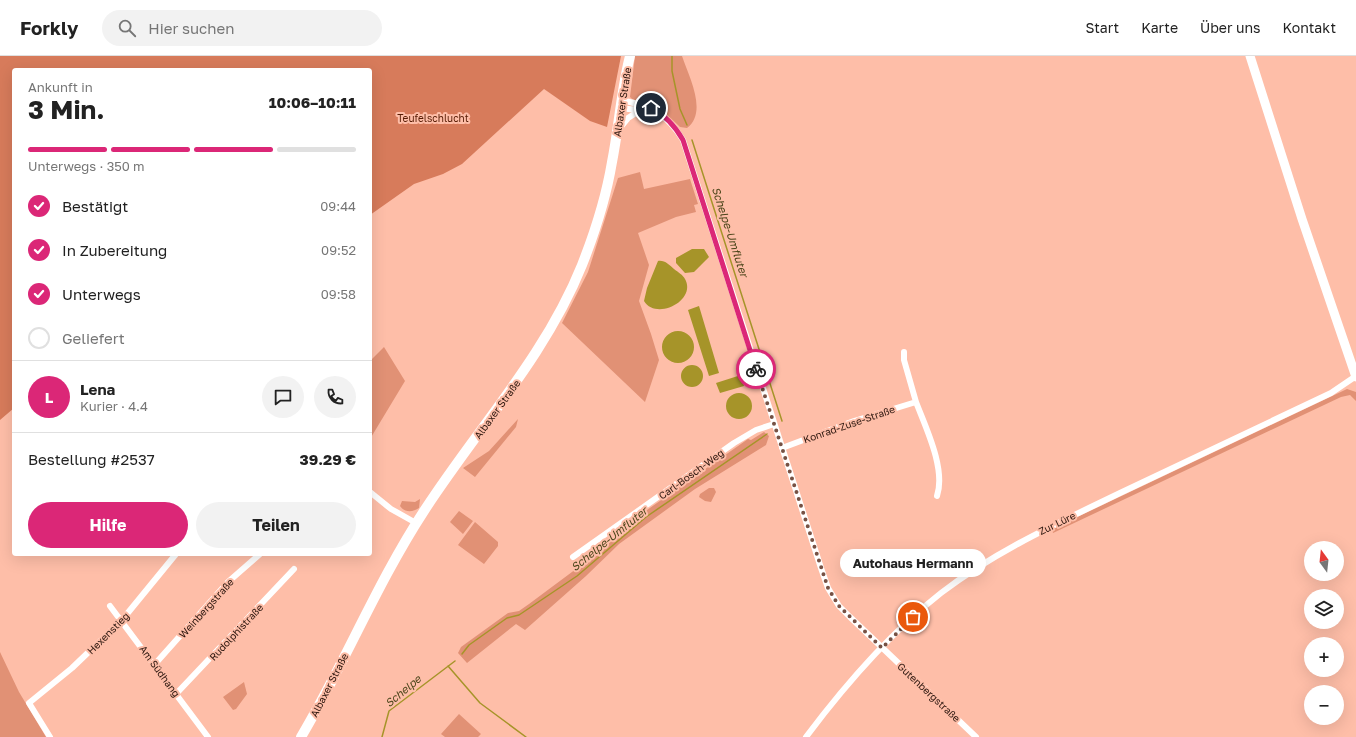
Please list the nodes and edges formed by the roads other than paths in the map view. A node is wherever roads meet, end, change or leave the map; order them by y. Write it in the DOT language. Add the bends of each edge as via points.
graph roads {
  1 [pos="630,56"];
  2 [pos="1250,56"];
  3 [pos="621,104"];
  4 [pos="639,111"];
  5 [pos="662,115"];
  6 [pos="617,132"];
  7 [pos="904,352"];
  8 [pos="1356,376"];
  9 [pos="916,402"];
  10 [pos="774,424"];
  11 [pos="782,448"];
  12 [pos="372,494"];
  13 [pos="938,496"];
  14 [pos="416,523"];
  15 [pos="174,556"];
  16 [pos="258,556"];
  17 [pos="573,557"];
  18 [pos="294,569"];
  19 [pos="110,606"];
  20 [pos="122,620"];
  21 [pos="882,648"];
  22 [pos="155,664"];
  23 [pos="176,694"];
  24 [pos="50,737"];
  25 [pos="208,737"];
  26 [pos="301,737"];
  27 [pos="806,737"];
  28 [pos="976,737"];
  1 -- 3 [label="main road, Albaxer Straße"];
  2 -- 8 [label="street"];
  3 -- 4 [label="street"];
  3 -- 5 [label="street, Gutenbergstraße" via="651,108"];
  3 -- 6 [label="main road, Albaxer Straße"];
  4 -- 5 [label="street"];
  4 -- 6 [label="street" via="628,118"];
  5 -- 10 [label="street, Gutenbergstraße" via="675,127 683,140"];
  6 -- 14 [label="main road, Albaxer Straße" via="608,183 596,225 582,266 563,306 530,363"];
  7 -- 9 [label="street"];
  8 -- 21 [label="street, Zur Lüre" via="1331,393 1050,526 1010,548 940,593"];
  9 -- 11 [label="street, Konrad-Zuse-Straße" via="854,421"];
  9 -- 13 [label="street" via="936,459 941,486"];
  10 -- 11 [label="street, Gutenbergstraße"];
  10 -- 17 [label="street, Carl-Bosch-Weg" via="756,430 734,443"];
  11 -- 21 [label="street, Gutenbergstraße" via="828,588 839,606"];
  12 -- 14 [label="street"];
  14 -- 26 [label="main road, Albaxer Straße"];
  15 -- 20 [label="street, Hexenstieg"];
  16 -- 22 [label="street, Weinbergstraße" via="228,582"];
  18 -- 23 [label="street, Rudolphistraße"];
  19 -- 20 [label="street, Am Südhang"];
  20 -- 22 [label="street, Am Südhang"];
  20 -- 24 [label="street, Hexenstieg" via="72,668 30,703"];
  21 -- 27 [label="street, Zur Lüre" via="833,701"];
  21 -- 28 [label="street, Gutenbergstraße"];
  22 -- 23 [label="street, Am Südhang"];
  23 -- 25 [label="street, Am Südhang"];
}
